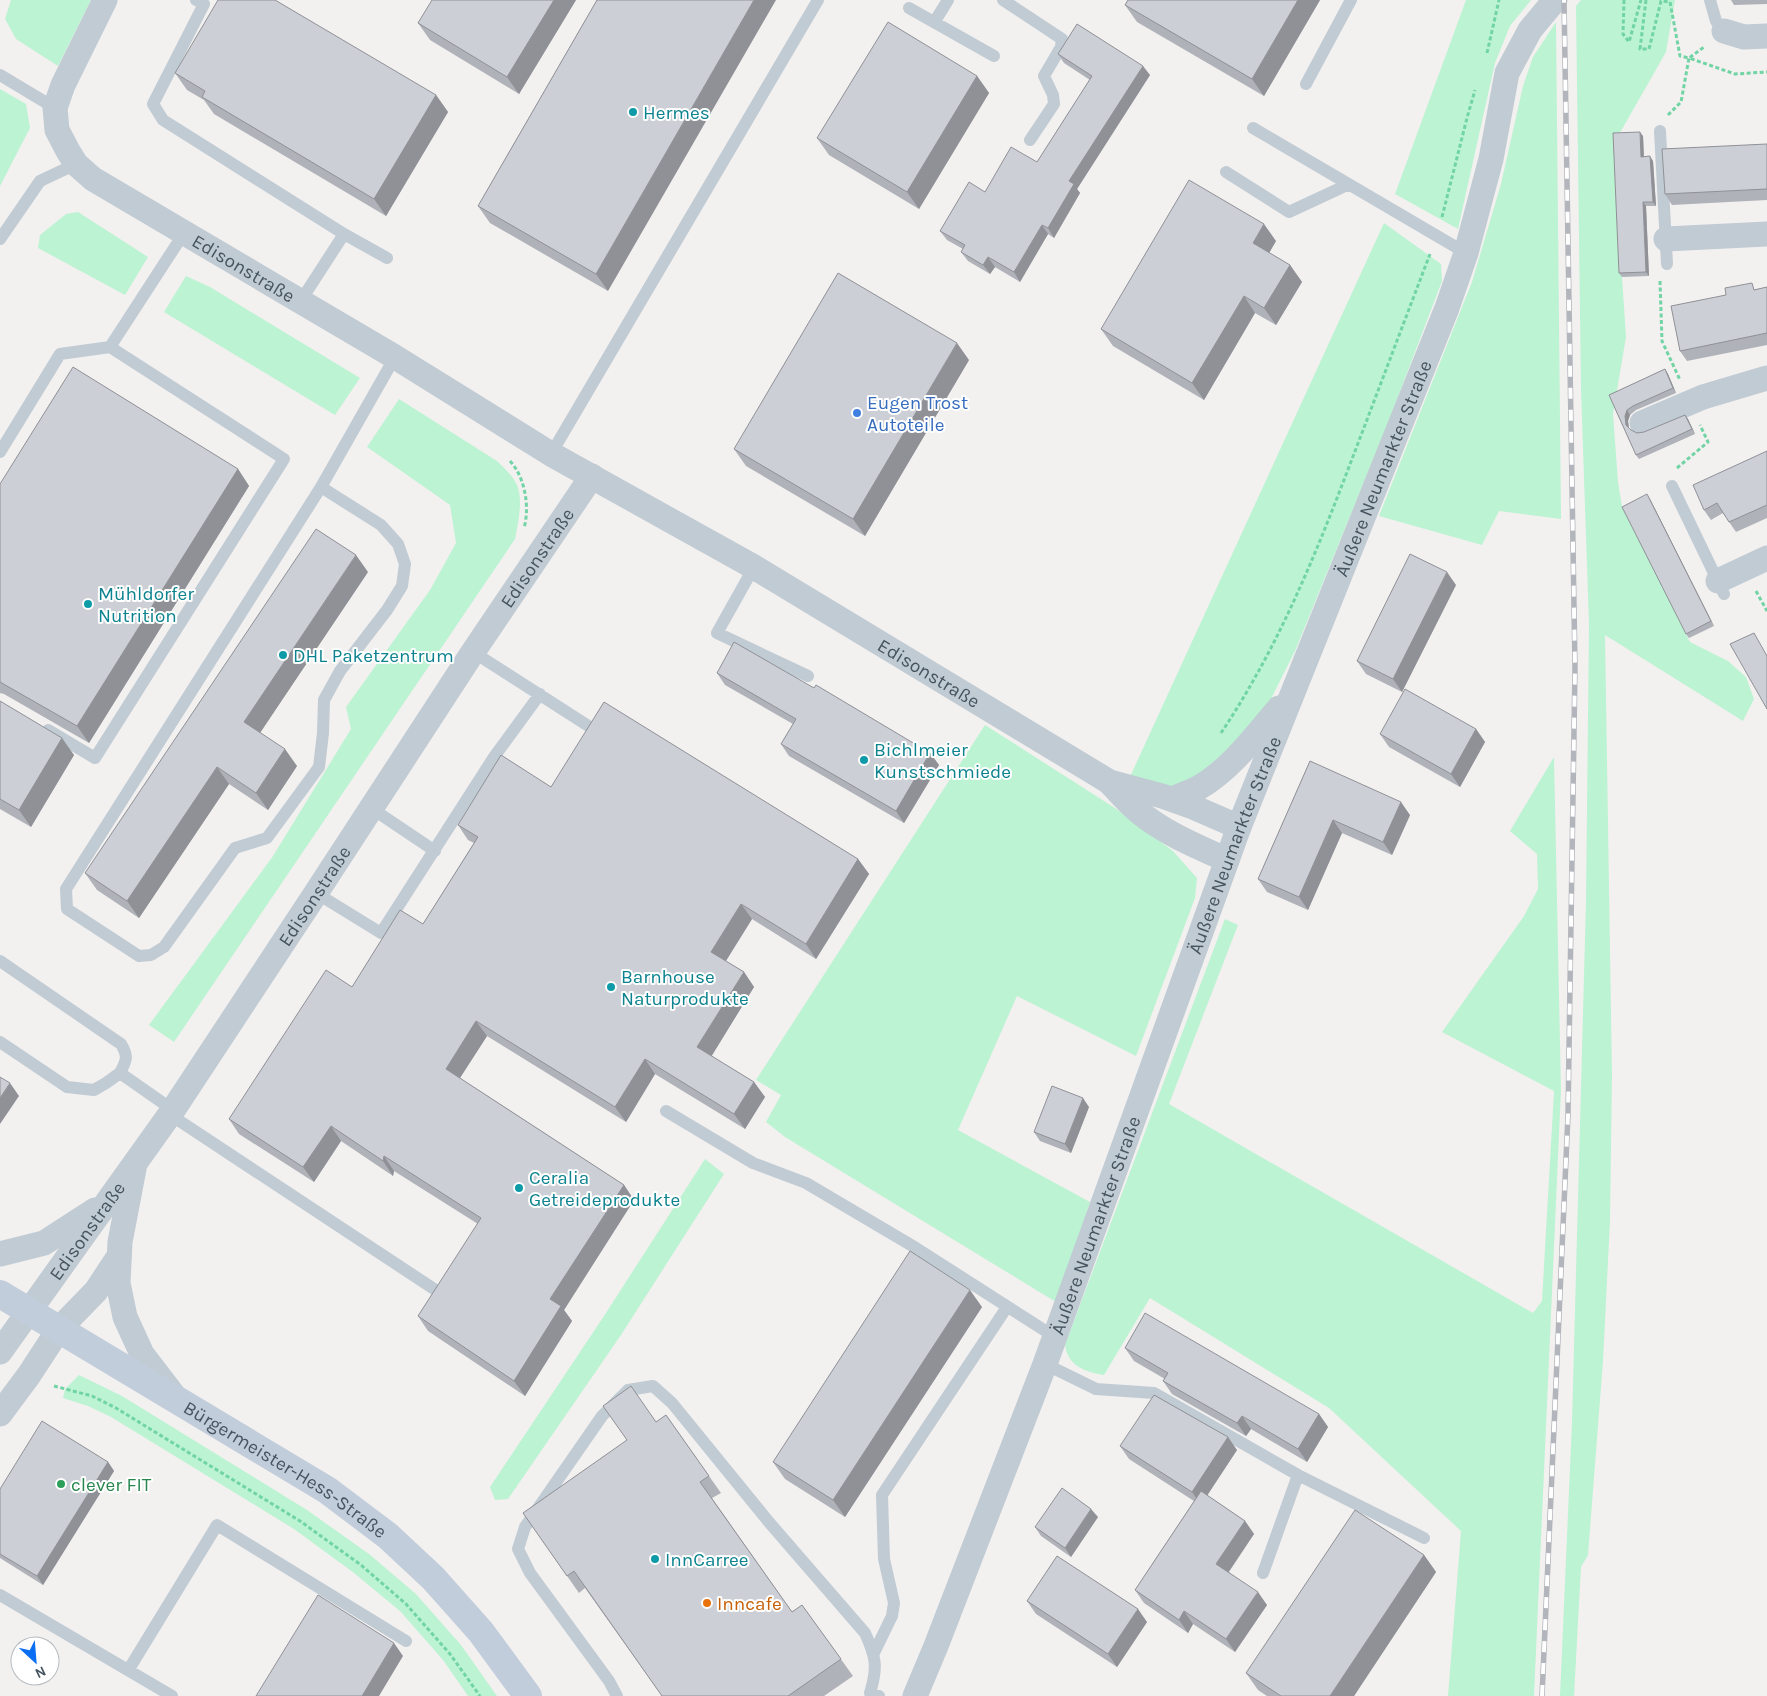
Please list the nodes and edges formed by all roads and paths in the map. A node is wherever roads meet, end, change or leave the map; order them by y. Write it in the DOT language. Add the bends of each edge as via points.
graph roads {
  1 [pos="105,0"];
  2 [pos="196,0"];
  3 [pos="818,0"];
  4 [pos="948,0"];
  5 [pos="1003,0"];
  6 [pos="1351,0"];
  7 [pos="1499,0"];
  8 [pos="1555,0"];
  9 [pos="1624,0"];
  10 [pos="1640,0"];
  11 [pos="1646,0"];
  12 [pos="1710,0"];
  13 [pos="909,8"];
  14 [pos="935,21"];
  15 [pos="1724,32"];
  16 [pos="1767,36"];
  17 [pos="994,56"];
  18 [pos="1689,58"];
  19 [pos="1485,59"];
  20 [pos="1767,72"];
  21 [pos="0,75"];
  22 [pos="1306,84"];
  23 [pos="1477,84"];
  24 [pos="55,108"];
  25 [pos="1254,128"];
  26 [pos="1660,132"];
  27 [pos="1030,140"];
  28 [pos="76,164"];
  29 [pos="1226,172"];
  30 [pos="1348,185"];
  31 [pos="184,233"];
  32 [pos="344,234"];
  33 [pos="1767,234"];
  34 [pos="1437,237"];
  35 [pos="0,239"];
  36 [pos="1666,239"];
  37 [pos="1466,253"];
  38 [pos="387,258"];
  39 [pos="1666,264"];
  40 [pos="300,302"];
  41 [pos="110,348"];
  42 [pos="396,358"];
  43 [pos="1767,378"];
  44 [pos="1642,423"];
  45 [pos="0,452"];
  46 [pos="551,454"];
  47 [pos="592,476"];
  48 [pos="1672,486"];
  49 [pos="322,487"];
  50 [pos="1767,558"];
  51 [pos="754,567"];
  52 [pos="1721,588"];
  53 [pos="473,652"];
  54 [pos="808,676"];
  55 [pos="1292,693"];
  56 [pos="540,694"];
  57 [pos="40,725"];
  58 [pos="590,727"];
  59 [pos="1219,737"];
  60 [pos="1108,781"];
  61 [pos="1167,798"];
  62 [pos="371,808"];
  63 [pos="1239,827"];
  64 [pos="434,851"];
  65 [pos="1227,860"];
  66 [pos="316,893"];
  67 [pos="0,961"];
  68 [pos="0,1042"];
  69 [pos="120,1073"];
  70 [pos="666,1111"];
  71 [pos="171,1112"];
  72 [pos="135,1162"];
  73 [pos="106,1204"];
  74 [pos="0,1254"];
  75 [pos="120,1255"];
  76 [pos="434,1289"];
  77 [pos="0,1294"];
  78 [pos="1007,1307"];
  79 [pos="29,1311"];
  80 [pos="59,1329"];
  81 [pos="1054,1337"];
  82 [pos="0,1352"];
  83 [pos="1045,1364"];
  84 [pos="29,1375"];
  85 [pos="176,1398"];
  86 [pos="0,1414"];
  87 [pos="1298,1475"];
  88 [pos="1424,1538"];
  89 [pos="1263,1574"];
  90 [pos="0,1595"];
  91 [pos="406,1641"];
  92 [pos="874,1653"];
  93 [pos="129,1669"];
  94 [pos="872,1695"];
  95 [pos="918,1695"];
  96 [pos="172,1696"];
  97 [pos="480,1696"];
  98 [pos="528,1696"];
  99 [pos="617,1696"];
  1 -- 24 [label="street, Edisonstraße"];
  2 -- 32 [label="lane" via="204,4 153,104 163,120"];
  3 -- 46 [label="lane"];
  4 -- 14 [label="lane"];
  5 -- 27 [label="lane" via="1062,39 1061,47 1044,76 1054,104"];
  6 -- 22 [label="lane"];
  7 -- 19 [label="path"];
  8 -- 37 [label="street, Äußere Neumarkter Straße" via="1530,30 1507,73 1491,159"];
  9 -- 10 [label="path" via="1623,34 1629,42"];
  11 -- 18 [label="path" via="1640,49 1649,49 1661,0 1670,2 1680,56"];
  12 -- 15 [label="lane" via="1716,21"];
  13 -- 14 [label="lane"];
  14 -- 17 [label="lane"];
  15 -- 16 [label="street" via="1744,37"];
  15 -- 18 [label="path"];
  18 -- 20 [label="path" via="1735,74"];
  18 -- 26 [label="path" via="1681,102 1665,119"];
  21 -- 24 [label="lane"];
  23 -- 34 [label="path"];
  24 -- 28 [label="street, Edisonstraße" via="58,130"];
  25 -- 30 [label="lane"];
  26 -- 36 [label="lane"];
  28 -- 31 [label="street, Edisonstraße" via="92,179"];
  28 -- 35 [label="lane" via="40,181"];
  29 -- 30 [label="lane" via="1289,212"];
  30 -- 34 [label="lane"];
  31 -- 40 [label="street, Edisonstraße"];
  31 -- 41 [label="lane"];
  32 -- 38 [label="lane"];
  32 -- 40 [label="lane"];
  33 -- 36 [label="street"];
  34 -- 37 [label="lane"];
  34 -- 59 [label="path" via="1331,513 1286,619"];
  36 -- 39 [label="lane"];
  37 -- 55 [label="street, Äußere Neumarkter Straße" via="1447,308"];
  40 -- 42 [label="street, Edisonstraße"];
  41 -- 45 [label="lane" via="60,354"];
  41 -- 57 [label="lane" via="284,459 95,758"];
  42 -- 46 [label="street, Edisonstraße"];
  42 -- 49 [label="lane"];
  43 -- 44 [label="street" via="1703,397"];
  46 -- 47 [label="street, Edisonstraße"];
  47 -- 51 [label="street, Edisonstraße"];
  47 -- 53 [label="street, Edisonstraße"];
  48 -- 52 [label="lane"];
  49 -- 49 [label="lane" via="66,889 67,909 139,956 164,947 235,848 267,838 319,767 324,700 340,671 402,586 405,564 398,544 381,525"];
  50 -- 52 [label="street"];
  51 -- 54 [label="lane" via="717,633"];
  51 -- 60 [label="street, Edisonstraße"];
  53 -- 56 [label="lane"];
  53 -- 62 [label="street, Edisonstraße"];
  55 -- 61 [label="street" via="1220,772 1200,787"];
  55 -- 63 [label="street, Äußere Neumarkter Straße"];
  56 -- 58 [label="lane"];
  56 -- 64 [label="lane" via="494,757"];
  60 -- 61 [label="street, Edisonstraße"];
  60 -- 65 [label="street, Edisonstraße" via="1138,811 1160,826"];
  61 -- 63 [label="street, Edisonstraße"];
  62 -- 64 [label="lane"];
  62 -- 66 [label="street, Edisonstraße"];
  63 -- 65 [label="street, Äußere Neumarkter Straße"];
  64 -- 66 [label="lane" via="381,933"];
  65 -- 81 [label="street, Äußere Neumarkter Straße"];
  66 -- 71 [label="street, Edisonstraße"];
  67 -- 69 [label="lane" via="121,1044 126,1052 126,1061"];
  68 -- 69 [label="lane" via="67,1087 94,1090"];
  69 -- 71 [label="lane"];
  70 -- 78 [label="lane" via="753,1163 806,1183 913,1252"];
  71 -- 72 [label="street, Edisonstraße"];
  71 -- 76 [label="lane"];
  72 -- 73 [label="street, Edisonstraße"];
  72 -- 75 [label="street"];
  73 -- 74 [label="street" via="44,1242"];
  73 -- 79 [label="street, Edisonstraße"];
  75 -- 80 [label="street" via="96,1290"];
  75 -- 85 [label="street" via="118,1283 125,1317 142,1354"];
  77 -- 79 [label="main road, Bürgermeister-Hess-Straße"];
  78 -- 81 [label="lane"];
  78 -- 92 [label="lane" via="882,1495 884,1559 894,1604 892,1616"];
  79 -- 80 [label="main road, Bürgermeister-Hess-Straße"];
  79 -- 82 [label="street, Edisonstraße"];
  80 -- 84 [label="street"];
  80 -- 85 [label="main road, Bürgermeister-Hess-Straße"];
  81 -- 83 [label="street, Äußere Neumarkter Straße"];
  83 -- 87 [label="lane" via="1096,1389 1154,1393"];
  83 -- 95 [label="street, Äußere Neumarkter Straße"];
  84 -- 86 [label="street"];
  84 -- 97 [label="path" via="45,1383 92,1396 116,1408 300,1521 361,1565 406,1604 450,1654"];
  85 -- 98 [label="main road, Bürgermeister-Hess-Straße" via="327,1490 388,1536 433,1578 481,1632"];
  87 -- 88 [label="lane"];
  87 -- 89 [label="lane"];
  90 -- 93 [label="lane"];
  91 -- 93 [label="lane" via="319,1593 217,1525"];
  92 -- 94 [label="lane"];
  92 -- 99 [label="lane" via="865,1633 672,1403 653,1386 628,1390 602,1416 525,1526 518,1548 530,1573"];
  93 -- 96 [label="lane"];
}
